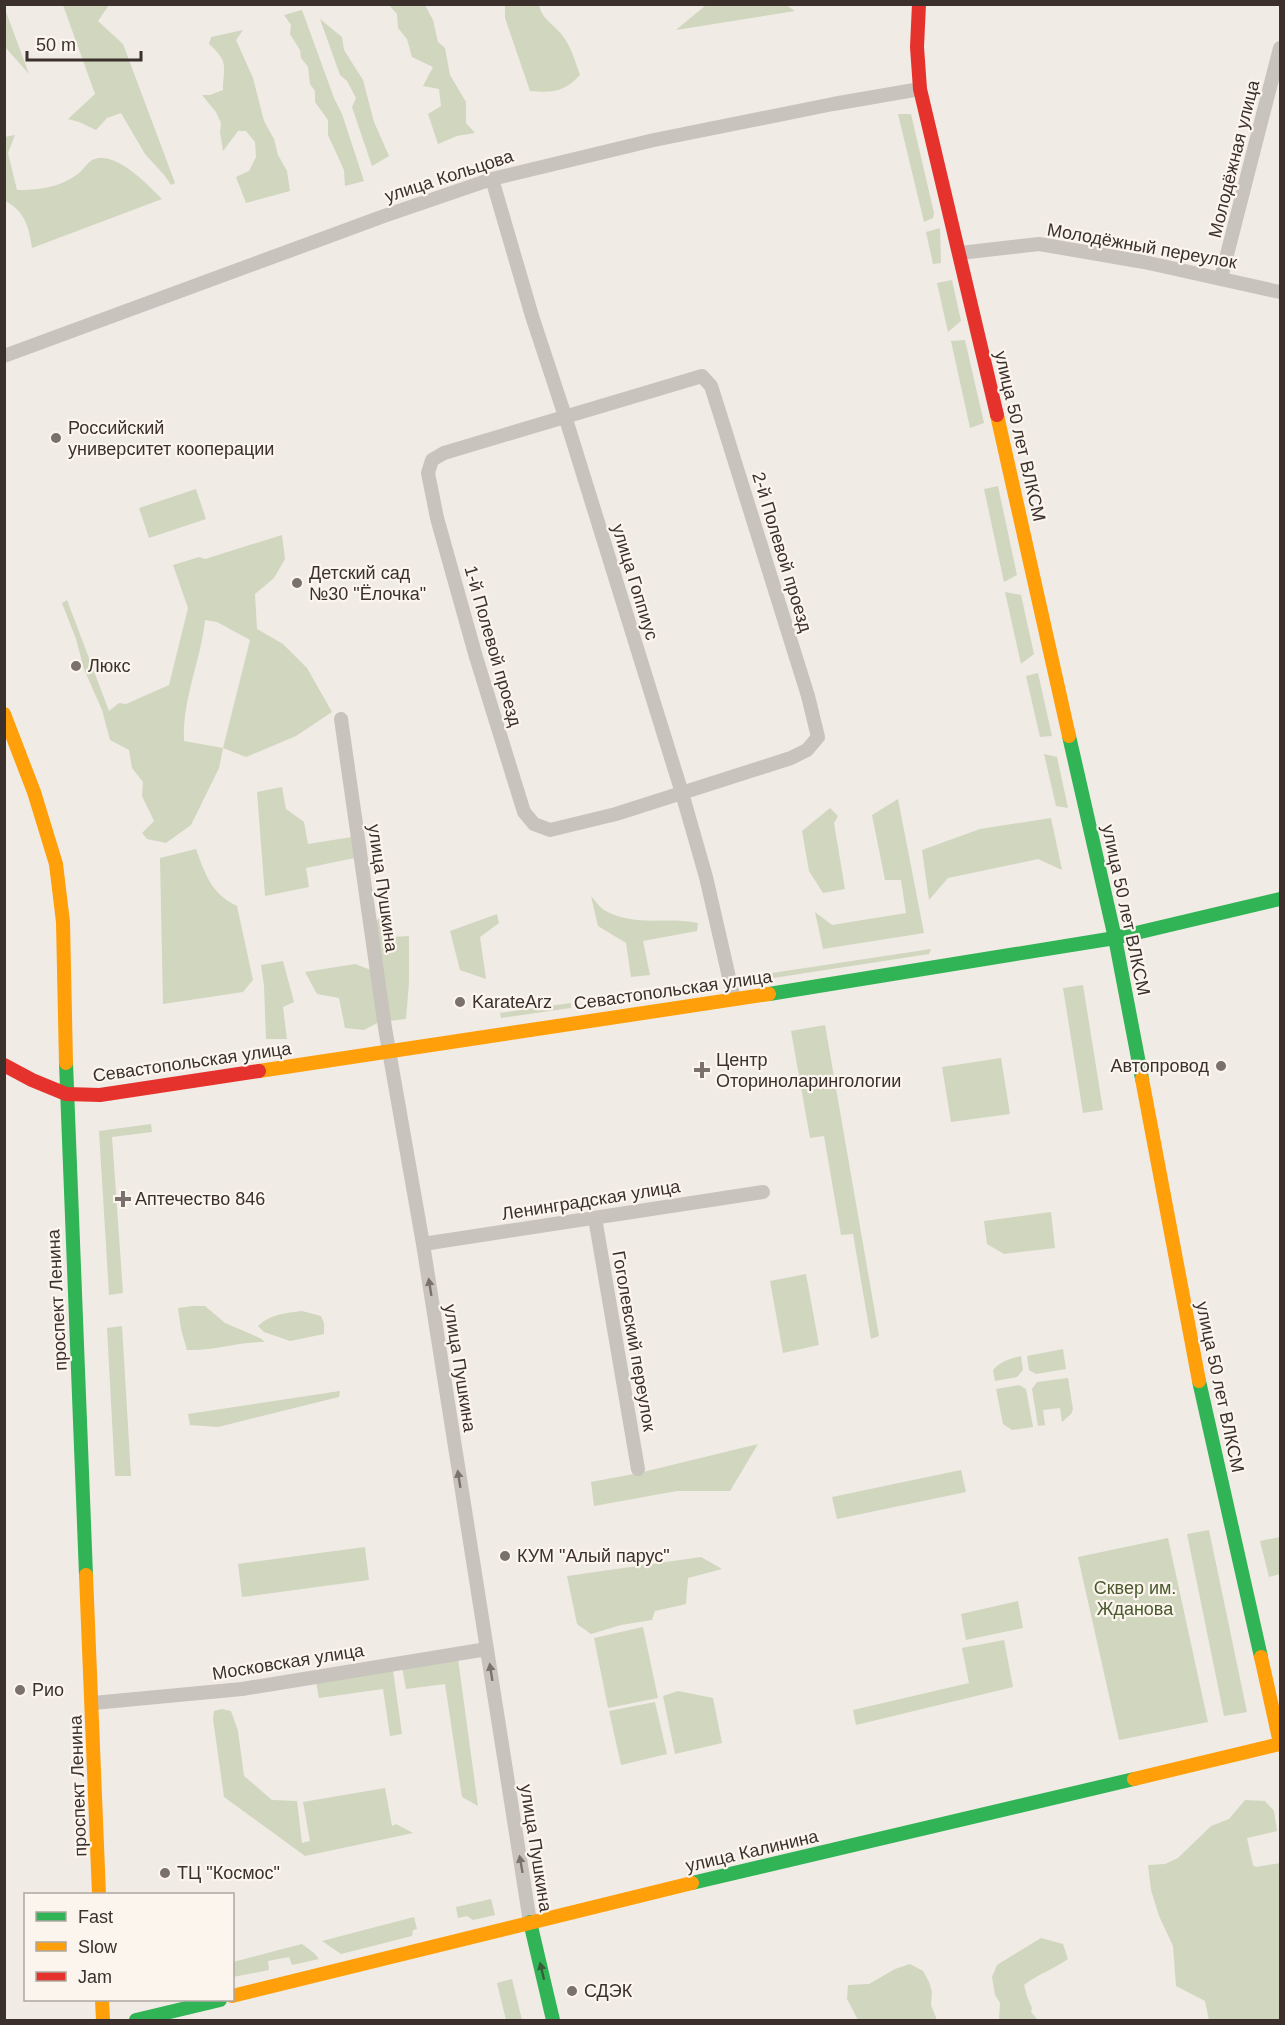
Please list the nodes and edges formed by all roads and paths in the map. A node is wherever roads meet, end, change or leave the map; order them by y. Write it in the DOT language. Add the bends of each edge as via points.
graph roads {
  1 [pos="919,4"];
  2 [pos="1281,48"];
  3 [pos="920,89"];
  4 [pos="492,178"];
  5 [pos="960,253"];
  6 [pos="1221,278"];
  7 [pos="1281,292"];
  8 [pos="4,356"];
  9 [pos="565,416"];
  10 [pos="4,714"];
  11 [pos="340,720"];
  12 [pos="682,793"];
  13 [pos="1281,899"];
  14 [pos="1115,938"];
  15 [pos="734,999"];
  16 [pos="389,1051"];
  17 [pos="4,1065"];
  18 [pos="66,1094"];
  19 [pos="763,1192"];
  20 [pos="595,1218"];
  21 [pos="423,1244"];
  22 [pos="638,1469"];
  23 [pos="487,1650"];
  24 [pos="93,1703"];
  25 [pos="1281,1743"];
  26 [pos="99,1893"];
  27 [pos="530,1922"];
  28 [pos="234,1996"];
  29 [pos="102,2001"];
  30 [pos="216,2001"];
  31 [pos="103,2020"];
  32 [pos="136,2020"];
  33 [pos="553,2020"];
  1 -- 3 [label="street, улица 50 лет ВЛКСМ"];
  2 -- 6 [label="street, Молодёжная улица"];
  3 -- 4 [label="street, улица Кольцова" via="654,140"];
  3 -- 5 [label="street, улица 50 лет ВЛКСМ"];
  4 -- 8 [label="street, улица Кольцова"];
  4 -- 9 [label="street, улица Гоппиус"];
  5 -- 6 [label="street, Молодёжный переулок" via="1039,244"];
  5 -- 14 [label="street, улица 50 лет ВЛКСМ"];
  6 -- 7 [label="street, Молодёжный переулок"];
  9 -- 12 [label="street, улица Гоппиус"];
  9 -- 12 [label="street, 2-й Полевой проезд" via="702,376 711,386 801,674 818,736 807,750"];
  9 -- 12 [label="street, 1-й Полевой проезд" via="444,453 432,460 428,474 476,657 524,812 534,824 550,830"];
  10 -- 18 [label="street, проспект Ленина" via="56,864 63,922"];
  11 -- 16 [label="street, улица Пушкина"];
  12 -- 15 [label="street, улица Гоппиус"];
  13 -- 14 [label="street, Севастопольская улица"];
  14 -- 15 [label="street, Севастопольская улица"];
  14 -- 25 [label="street, улица 50 лет ВЛКСМ" via="1199,1381"];
  15 -- 16 [label="street, Севастопольская улица"];
  16 -- 18 [label="street, Севастопольская улица" via="100,1095"];
  16 -- 21 [label="street, улица Пушкина"];
  17 -- 18 [label="street"];
  18 -- 24 [label="street, проспект Ленина"];
  19 -- 20 [label="street, Ленинградская улица"];
  20 -- 21 [label="street, Ленинградская улица"];
  20 -- 22 [label="street, Гоголевский переулок"];
  23 -- 21 [label="street, улица Пушкина, one-way"];
  23 -- 24 [label="street, Московская улица" via="242,1689"];
  27 -- 23 [label="street, улица Пушкина, one-way"];
  24 -- 26 [label="street, проспект Ленина"];
  25 -- 27 [label="street, улица Калинина"];
  27 -- 28 [label="street, улица Калинина"];
  33 -- 27 [label="street, улица Пушкина, one-way"];
  29 -- 31 [label="street"];
  30 -- 32 [label="street"];
}
